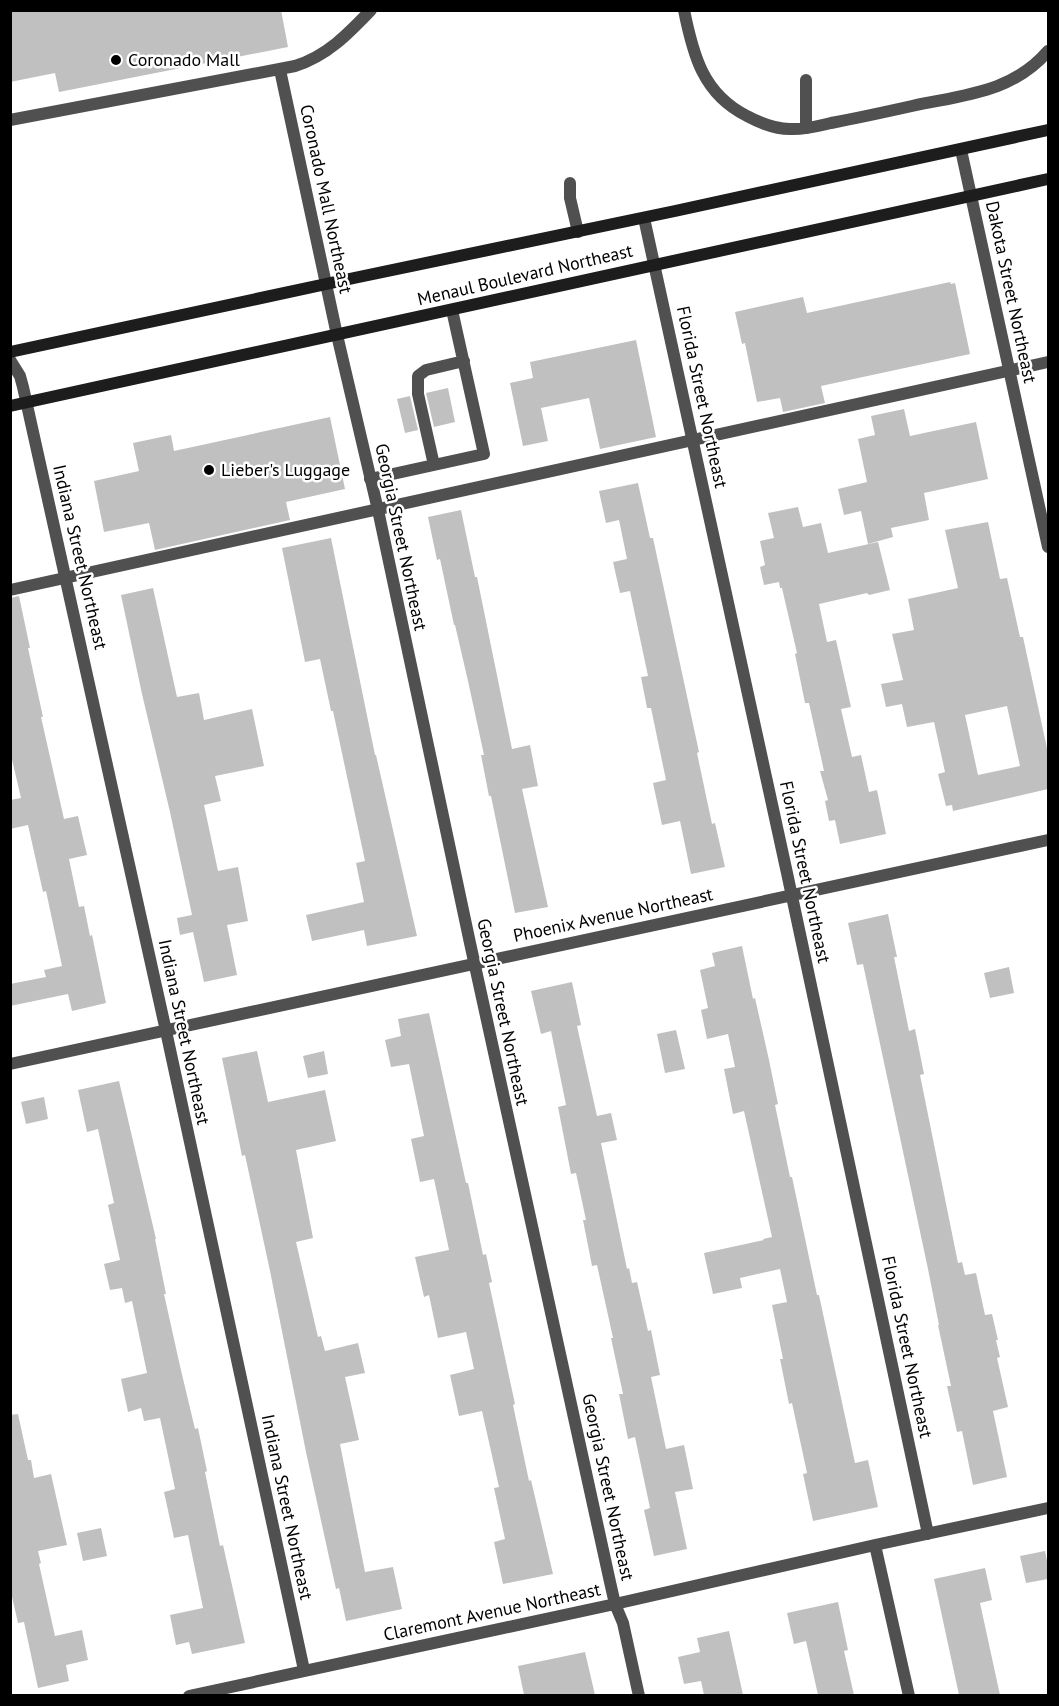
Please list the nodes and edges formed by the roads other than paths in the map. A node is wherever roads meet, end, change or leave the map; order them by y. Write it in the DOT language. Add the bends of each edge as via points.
graph roads {
  1 [pos="371,10"];
  2 [pos="684,10"];
  3 [pos="1048,51"];
  4 [pos="280,70"];
  5 [pos="806,80"];
  6 [pos="10,120"];
  7 [pos="806,128"];
  8 [pos="1048,130"];
  9 [pos="961,150"];
  10 [pos="1048,180"];
  11 [pos="570,183"];
  12 [pos="972,196"];
  13 [pos="644,218"];
  14 [pos="578,232"];
  15 [pos="654,264"];
  16 [pos="326,284"];
  17 [pos="452,310"];
  18 [pos="337,335"];
  19 [pos="10,352"];
  20 [pos="10,360"];
  21 [pos="464,361"];
  22 [pos="1048,362"];
  23 [pos="1010,370"];
  24 [pos="26,402"];
  25 [pos="10,406"];
  26 [pos="693,440"];
  27 [pos="434,465"];
  28 [pos="370,479"];
  29 [pos="378,510"];
  30 [pos="1048,547"];
  31 [pos="66,578"];
  32 [pos="10,590"];
  33 [pos="1048,840"];
  34 [pos="792,894"];
  35 [pos="474,963"];
  36 [pos="166,1031"];
  37 [pos="10,1064"];
  38 [pos="1048,1508"];
  39 [pos="928,1534"];
  40 [pos="875,1545"];
  41 [pos="615,1605"];
  42 [pos="304,1670"];
  43 [pos="189,1695"];
  44 [pos="639,1695"];
  45 [pos="909,1695"];
  1 -- 4 [label="street" via="323,54"];
  2 -- 7 [label="street" via="701,69 723,100 736,111 765,124"];
  3 -- 7 [label="street" via="1032,69 995,88"];
  4 -- 6 [label="street"];
  4 -- 16 [label="street, Coronado Mall Northeast"];
  5 -- 7 [label="street"];
  8 -- 9 [label="main road, Menaul Boulevard Northeast"];
  9 -- 12 [label="street, Dakota Street Northeast"];
  9 -- 13 [label="main road, Menaul Boulevard Northeast"];
  10 -- 12 [label="main road, Menaul Boulevard Northeast"];
  11 -- 14 [label="street"];
  12 -- 15 [label="main road, Menaul Boulevard Northeast"];
  12 -- 23 [label="street, Dakota Street Northeast"];
  13 -- 14 [label="main road, Menaul Boulevard Northeast"];
  13 -- 15 [label="street, Florida Street Northeast"];
  14 -- 16 [label="main road, Menaul Boulevard Northeast"];
  15 -- 17 [label="main road, Menaul Boulevard Northeast"];
  15 -- 26 [label="street, Florida Street Northeast"];
  16 -- 18 [label="street, Coronado Mall Northeast"];
  16 -- 19 [label="main road, Menaul Boulevard Northeast"];
  17 -- 18 [label="main road, Menaul Boulevard Northeast"];
  17 -- 21 [label="street"];
  18 -- 24 [label="main road, Menaul Boulevard Northeast"];
  18 -- 28 [label="street, Georgia Street Northeast"];
  20 -- 24 [label="street" via="20,376"];
  21 -- 27 [label="street" via="426,370 418,376 418,394"];
  21 -- 27 [label="street" via="484,454"];
  22 -- 23 [label="street"];
  23 -- 26 [label="street"];
  23 -- 30 [label="street, Dakota Street Northeast"];
  24 -- 25 [label="main road, Menaul Boulevard Northeast"];
  24 -- 31 [label="street, Indiana Street Northeast"];
  26 -- 29 [label="street"];
  26 -- 34 [label="street, Florida Street Northeast"];
  27 -- 28 [label="street"];
  28 -- 29 [label="street, Georgia Street Northeast"];
  29 -- 31 [label="street"];
  29 -- 35 [label="street, Georgia Street Northeast"];
  31 -- 32 [label="street"];
  31 -- 36 [label="street, Indiana Street Northeast"];
  33 -- 34 [label="street, Phoenix Avenue Northeast"];
  34 -- 35 [label="street, Phoenix Avenue Northeast"];
  34 -- 39 [label="street, Florida Street Northeast"];
  35 -- 36 [label="street, Phoenix Avenue Northeast"];
  35 -- 41 [label="street, Georgia Street Northeast"];
  36 -- 37 [label="street, Phoenix Avenue Northeast"];
  36 -- 42 [label="street, Indiana Street Northeast"];
  38 -- 39 [label="street, Claremont Avenue Northeast"];
  39 -- 40 [label="street, Claremont Avenue Northeast"];
  40 -- 41 [label="street, Claremont Avenue Northeast"];
  40 -- 45 [label="street"];
  41 -- 42 [label="street, Claremont Avenue Northeast"];
  41 -- 44 [label="street, Georgia Street Northeast" via="623,1623"];
  42 -- 43 [label="street, Claremont Avenue Northeast"];
}
